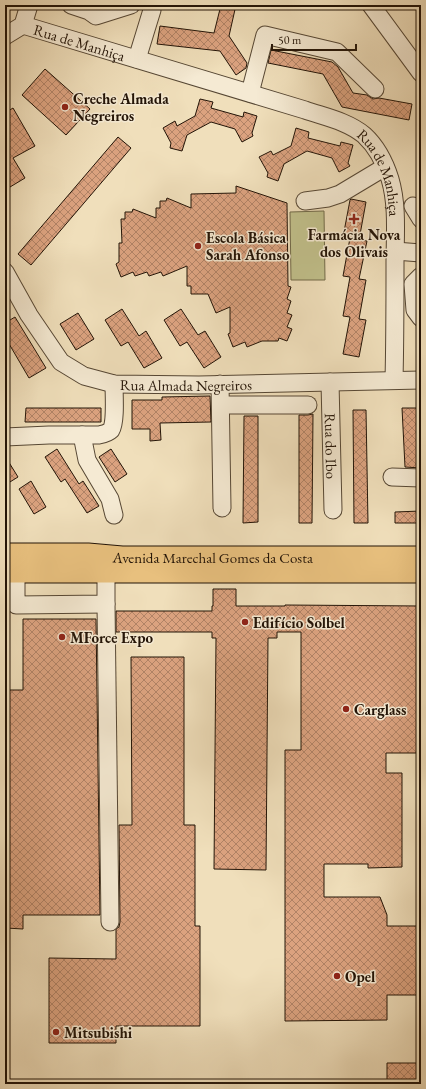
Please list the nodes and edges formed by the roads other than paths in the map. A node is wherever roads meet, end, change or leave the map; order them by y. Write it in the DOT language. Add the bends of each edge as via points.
graph roads {
  1 [pos="29,5"];
  2 [pos="71,5"];
  3 [pos="132,5"];
  4 [pos="150,5"];
  5 [pos="371,5"];
  6 [pos="23,25"];
  7 [pos="5,36"];
  8 [pos="137,59"];
  9 [pos="421,73"];
  10 [pos="375,90"];
  11 [pos="250,94"];
  12 [pos="385,167"];
  13 [pos="305,201"];
  14 [pos="395,251"];
  15 [pos="421,253"];
  16 [pos="5,272"];
  17 [pos="421,276"];
  18 [pos="9,290"];
  19 [pos="421,318"];
  20 [pos="394,380"];
  21 [pos="421,380"];
  22 [pos="330,382"];
  23 [pos="114,384"];
  24 [pos="220,384"];
  25 [pos="221,405"];
  26 [pos="308,405"];
  27 [pos="82,435"];
  28 [pos="5,436"];
  29 [pos="392,478"];
  30 [pos="421,478"];
  31 [pos="222,508"];
  32 [pos="333,510"];
  33 [pos="114,515"];
  34 [pos="5,554"];
  35 [pos="421,557"];
  36 [pos="10,572"];
  37 [pos="106,572"];
  38 [pos="421,572"];
  39 [pos="106,604"];
  40 [pos="110,922"];
  1 -- 6 [label="street"];
  2 -- 3 [label="street, Rua de Manhiça" via="96,16"];
  4 -- 8 [label="street, Rua de Manhiça" via="152,10"];
  5 -- 9 [label="street"];
  6 -- 7 [label="street"];
  6 -- 8 [label="street, Rua de Manhiça"];
  8 -- 11 [label="street, Rua de Manhiça"];
  10 -- 11 [label="street" via="337,52 265,35"];
  11 -- 12 [label="street, Rua de Manhiça" via="349,125 370,141"];
  12 -- 13 [label="street" via="340,194"];
  12 -- 14 [label="street, Rua de Manhiça" via="394,201"];
  14 -- 15 [label="street"];
  14 -- 20 [label="street, Rua de Manhiça"];
  16 -- 18 [label="street, Rua Almada Negreiros"];
  17 -- 19 [label="street" via="413,284 415,310"];
  18 -- 23 [label="street, Rua Almada Negreiros" via="61,362 84,376"];
  20 -- 21 [label="street, Rua Almada Negreiros"];
  20 -- 22 [label="street, Rua Almada Negreiros"];
  22 -- 24 [label="street, Rua Almada Negreiros"];
  22 -- 32 [label="street, Rua do Ibo"];
  23 -- 24 [label="street, Rua Almada Negreiros"];
  23 -- 27 [label="street" via="114,422 111,429 106,434"];
  24 -- 25 [label="street"];
  25 -- 26 [label="street"];
  25 -- 31 [label="street"];
  27 -- 28 [label="street"];
  27 -- 33 [label="street" via="87,460 110,499"];
  29 -- 30 [label="street"];
  34 -- 35 [label="main road, Avenida Marechal Gomes da Costa" via="138,557"];
  36 -- 37 [label="main road, Avenida Marechal Gomes da Costa"];
  36 -- 39 [label="street" via="16,605"];
  37 -- 38 [label="main road, Avenida Marechal Gomes da Costa"];
  37 -- 39 [label="street"];
  39 -- 40 [label="street"];
}
